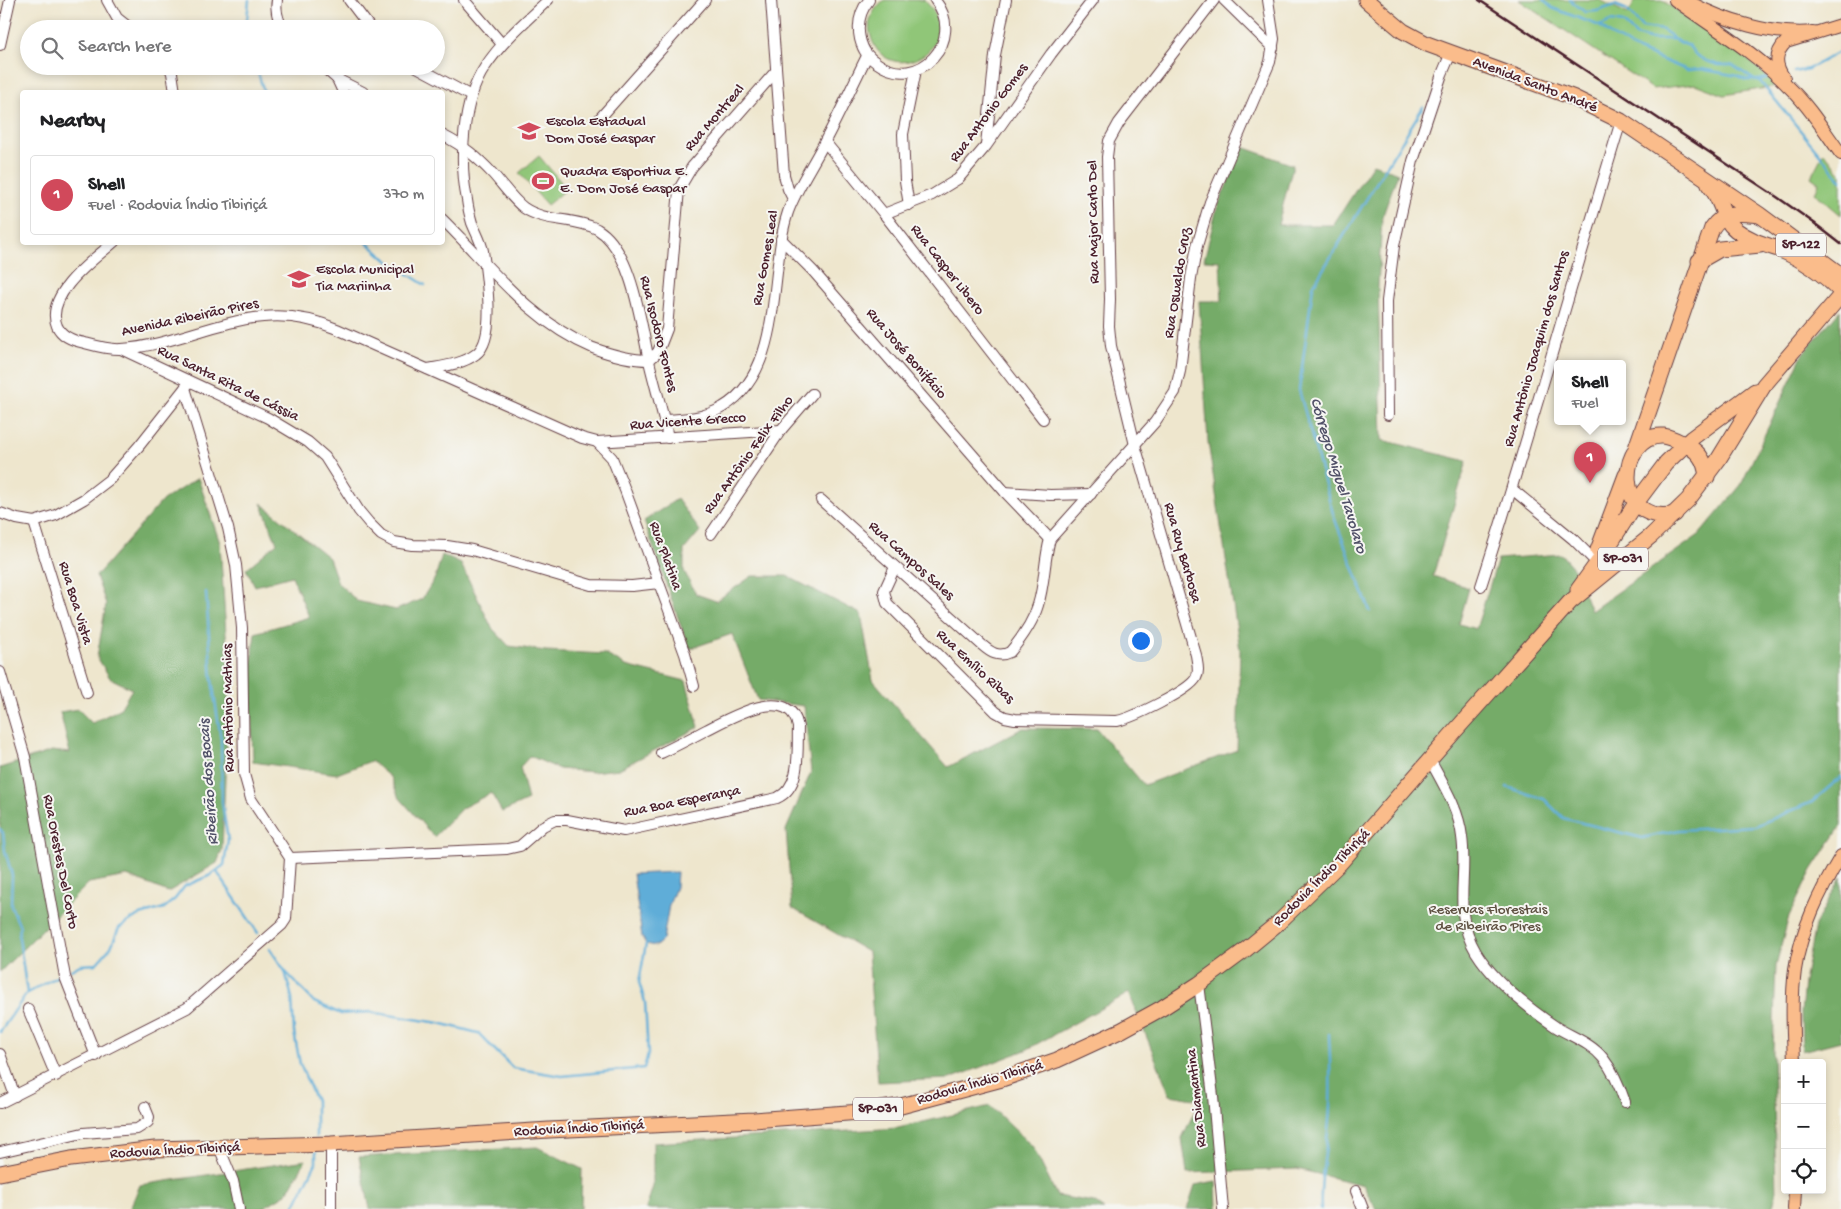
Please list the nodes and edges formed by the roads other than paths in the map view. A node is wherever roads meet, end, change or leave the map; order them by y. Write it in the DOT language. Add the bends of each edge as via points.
graph roads {
  1 [pos="10,0"];
  2 [pos="107,0"];
  3 [pos="277,0"];
  4 [pos="349,0"];
  5 [pos="464,0"];
  6 [pos="548,0"];
  7 [pos="705,0"];
  8 [pos="771,0"];
  9 [pos="869,0"];
  10 [pos="938,0"];
  11 [pos="1006,0"];
  12 [pos="1093,0"];
  13 [pos="1214,0"];
  14 [pos="1224,0"];
  15 [pos="1268,0"];
  16 [pos="1366,0"];
  17 [pos="1675,0"];
  18 [pos="1684,0"];
  19 [pos="120,20"];
  20 [pos="278,20"];
  21 [pos="364,20"];
  22 [pos="1841,25"];
  23 [pos="1814,32"];
  24 [pos="502,44"];
  25 [pos="0,45"];
  26 [pos="1273,48"];
  27 [pos="1451,53"];
  28 [pos="867,56"];
  29 [pos="916,70"];
  30 [pos="776,71"];
  31 [pos="172,75"];
  32 [pos="333,75"];
  33 [pos="432,75"];
  34 [pos="337,78"];
  35 [pos="1791,89"];
  36 [pos="175,90"];
  37 [pos="342,90"];
  38 [pos="359,90"];
  39 [pos="471,96"];
  40 [pos="600,118"];
  41 [pos="1621,120"];
  42 [pos="445,137"];
  43 [pos="825,142"];
  44 [pos="463,146"];
  45 [pos="986,146"];
  46 [pos="1841,154"];
  47 [pos="1702,176"];
  48 [pos="793,199"];
  49 [pos="909,205"];
  50 [pos="884,214"];
  51 [pos="1760,215"];
  52 [pos="1724,216"];
  53 [pos="445,222"];
  54 [pos="1742,235"];
  55 [pos="781,239"];
  56 [pos="111,245"];
  57 [pos="1764,245"];
  58 [pos="1700,261"];
  59 [pos="484,262"];
  60 [pos="1841,275"];
  61 [pos="1841,293"];
  62 [pos="120,349"];
  63 [pos="649,360"];
  64 [pos="428,369"];
  65 [pos="188,384"];
  66 [pos="1764,384"];
  67 [pos="812,394"];
  68 [pos="1650,404"];
  69 [pos="1388,415"];
  70 [pos="1043,419"];
  71 [pos="664,420"];
  72 [pos="1704,429"];
  73 [pos="781,430"];
  74 [pos="1666,437"];
  75 [pos="668,438"];
  76 [pos="598,442"];
  77 [pos="1685,444"];
  78 [pos="1135,445"];
  79 [pos="1634,454"];
  80 [pos="1699,454"];
  81 [pos="1666,463"];
  82 [pos="1628,471"];
  83 [pos="1707,477"];
  84 [pos="1647,486"];
  85 [pos="1512,489"];
  86 [pos="1006,492"];
  87 [pos="1092,494"];
  88 [pos="821,500"];
  89 [pos="1636,503"];
  90 [pos="0,513"];
  91 [pos="1675,514"];
  92 [pos="1651,515"];
  93 [pos="34,522"];
  94 [pos="711,534"];
  95 [pos="1050,539"];
  96 [pos="1596,554"];
  97 [pos="896,567"];
  98 [pos="1586,576"];
  99 [pos="659,583"];
  100 [pos="1481,586"];
  101 [pos="1570,602"];
  102 [pos="1198,670"];
  103 [pos="0,672"];
  104 [pos="694,686"];
  105 [pos="87,693"];
  106 [pos="661,753"];
  107 [pos="1430,760"];
  108 [pos="1841,856"];
  109 [pos="290,858"];
  110 [pos="1199,984"];
  111 [pos="28,1009"];
  112 [pos="0,1054"];
  113 [pos="96,1056"];
  114 [pos="1794,1059"];
  115 [pos="56,1076"];
  116 [pos="15,1096"];
  117 [pos="1625,1102"];
  118 [pos="0,1103"];
  119 [pos="145,1107"];
  120 [pos="331,1144"];
  121 [pos="219,1147"];
  122 [pos="0,1152"];
  123 [pos="0,1173"];
  124 [pos="1356,1191"];
  125 [pos="1795,1194"];
  126 [pos="239,1209"];
  127 [pos="331,1209"];
  128 [pos="1223,1209"];
  129 [pos="1363,1209"];
  130 [pos="1794,1209"];
  1 -- 25 [label="street"];
  2 -- 19 [label="street"];
  3 -- 20 [label="street"];
  4 -- 21 [label="street"];
  5 -- 24 [label="street"];
  6 -- 24 [label="street"];
  7 -- 40 [label="street"];
  8 -- 30 [label="street"];
  9 -- 28 [label="street" via="862,11 859,31"];
  10 -- 29 [label="street" via="946,23 946,35 936,57"];
  11 -- 45 [label="street" via="995,55"];
  12 -- 45 [label="street, Rua Antonio Gomes"];
  13 -- 78 [label="street, Rua Major Carlo Del" via="1119,123 1106,157 1111,346"];
  14 -- 26 [label="street"];
  15 -- 26 [label="street, Rua Oswaldo Cruz"];
  16 -- 27 [label="highway, Avenida Santo André" via="1403,31"];
  17 -- 35 [label="main road" via="1766,64"];
  18 -- 23 [label="main road" via="1740,22 1784,33"];
  22 -- 23 [label="main road"];
  23 -- 35 [label="main road" via="1786,42 1777,53 1778,66"];
  24 -- 39 [label="street" via="484,67"];
  26 -- 78 [label="street, Rua Oswaldo Cruz" via="1262,84 1202,224 1175,392"];
  27 -- 41 [label="highway, Avenida Santo André" via="1572,97"];
  27 -- 69 [label="street" via="1414,161 1394,246 1387,301"];
  28 -- 29 [label="street" via="892,71"];
  28 -- 43 [label="street, Rua Gomes Leal"];
  29 -- 49 [label="street" via="903,134"];
  30 -- 48 [label="street" via="784,175"];
  30 -- 63 [label="street, Rua Montreal" via="692,167 679,189 667,329 658,352"];
  31 -- 36 [label="street"];
  32 -- 34 [label="street"];
  33 -- 39 [label="street"];
  34 -- 37 [label="street"];
  34 -- 38 [label="street"];
  35 -- 46 [label="main road"];
  39 -- 44 [label="street"];
  41 -- 47 [label="highway, Avenida Santo André"];
  41 -- 85 [label="street, Rua Antônio Joaquim dos Santos"];
  42 -- 44 [label="street, Rua Isodoro Fontes"];
  43 -- 48 [label="street, Rua Gomes Leal"];
  43 -- 50 [label="street, Rua Casper Libero"];
  44 -- 59 [label="street" via="466,198"];
  44 -- 63 [label="street, Rua Isodoro Fontes" via="519,204 531,212 586,225 609,240 638,302"];
  45 -- 49 [label="street, Rua Antonio Gomes" via="958,179"];
  47 -- 51 [label="highway, Avenida Santo André"];
  47 -- 52 [label="highway, Avenida Santo André" via="1718,195"];
  48 -- 55 [label="street, Rua Gomes Leal"];
  49 -- 50 [label="street, Rua Antonio Gomes"];
  50 -- 70 [label="street, Rua Casper Libero"];
  51 -- 52 [label="highway"];
  51 -- 54 [label="highway" via="1745,219 1740,228"];
  51 -- 60 [label="highway, SP-122"];
  52 -- 54 [label="highway, SP-122"];
  52 -- 58 [label="highway" via="1712,228"];
  53 -- 59 [label="street"];
  54 -- 57 [label="highway, SP-122"];
  55 -- 71 [label="street, Rua Gomes Leal" via="767,337 751,381 722,408 706,415"];
  55 -- 86 [label="street, Rua José Bonifácio" via="813,271"];
  56 -- 62 [label="street, Avenida Ribeirão Pires" via="67,286 58,302 56,325 62,334 74,341"];
  57 -- 58 [label="highway" via="1720,249"];
  57 -- 61 [label="highway, SP-122" via="1803,262"];
  58 -- 68 [label="highway"];
  59 -- 63 [label="street" via="535,314 560,330 610,354"];
  59 -- 64 [label="street" via="488,322 483,347 470,358"];
  61 -- 66 [label="highway, Rodovia Índio Tibiriçá / SP-031"];
  62 -- 64 [label="street, Avenida Ribeirão Pires" via="261,317 301,317 320,321"];
  62 -- 65 [label="street, Rua Santa Rita de Cássia"];
  63 -- 71 [label="street, Rua Isodoro Fontes"];
  64 -- 76 [label="street, Avenida Ribeirão Pires" via="582,438"];
  65 -- 93 [label="street" via="110,479 84,500"];
  65 -- 99 [label="street, Rua Santa Rita de Cássia" via="268,418 308,442 325,457 369,523 394,542 472,550 591,585"];
  65 -- 109 [label="street, Rua Antônio Mathias" via="236,565 242,628 244,774 251,799"];
  66 -- 72 [label="highway, Rodovia Índio Tibiriçá / SP-031"];
  66 -- 83 [label="highway, Rodovia Índio Tibiriçá / SP-031"];
  67 -- 73 [label="street, Rua Antônio Felix Filho"];
  68 -- 74 [label="highway" via="1652,420"];
  68 -- 79 [label="highway"];
  71 -- 75 [label="street, Rua Isodoro Fontes"];
  72 -- 74 [label="highway" via="1689,436"];
  72 -- 77 [label="highway, Rodovia Índio Tibiriçá / SP-031"];
  73 -- 75 [label="street, Rua Vicente Grecco"];
  73 -- 94 [label="street, Rua Antônio Felix Filho"];
  74 -- 77 [label="highway"];
  74 -- 79 [label="highway" via="1648,441"];
  75 -- 76 [label="street, Rua Vicente Grecco"];
  76 -- 99 [label="street, Rua Platina" via="612,458"];
  77 -- 80 [label="highway"];
  77 -- 81 [label="highway, Rodovia Índio Tibiriçá / SP-031"];
  78 -- 87 [label="street, Rua Oswaldo Cruz"];
  78 -- 102 [label="street, Rua Ruy Barbosa"];
  79 -- 82 [label="highway"];
  80 -- 81 [label="highway" via="1687,454"];
  80 -- 83 [label="highway"];
  81 -- 84 [label="highway, Rodovia Índio Tibiriçá / SP-031"];
  82 -- 89 [label="highway" via="1630,493"];
  82 -- 96 [label="highway"];
  83 -- 91 [label="highway, Rodovia Índio Tibiriçá / SP-031"];
  84 -- 89 [label="highway, Rodovia Índio Tibiriçá / SP-031"];
  84 -- 92 [label="highway" via="1645,502"];
  85 -- 96 [label="street"];
  85 -- 100 [label="street, Rua Antônio Joaquim dos Santos"];
  86 -- 87 [label="street"];
  86 -- 95 [label="street, Rua José Bonifácio"];
  87 -- 95 [label="street, Rua Oswaldo Cruz"];
  88 -- 97 [label="street, Rua Campos Sales"];
  89 -- 92 [label="highway"];
  89 -- 98 [label="highway, Rodovia Índio Tibiriçá / SP-031"];
  90 -- 93 [label="street"];
  91 -- 92 [label="highway"];
  91 -- 101 [label="highway, Rodovia Índio Tibiriçá / SP-031"];
  93 -- 105 [label="street, Rua Boa Vista"];
  95 -- 97 [label="street, Rua Campos Sales" via="1034,617 1015,646 1005,654 994,653 982,645"];
  96 -- 98 [label="highway"];
  97 -- 102 [label="street, Rua Emílio Ribas" via="886,586 884,598 887,603 996,712 1005,717 1099,722 1123,720 1186,688"];
  98 -- 101 [label="highway, Rodovia Índio Tibiriçá / SP-031"];
  99 -- 104 [label="street, Rua Platina"];
  101 -- 107 [label="highway, Rodovia Índio Tibiriçá / SP-031"];
  103 -- 113 [label="street, Rua Orestes Del Corto" via="25,757 65,977"];
  106 -- 109 [label="street, Rua Boa Esperança" via="761,705 782,707 794,713 798,727 796,772 789,790 777,798 636,829 619,830 555,820 520,846 507,849"];
  107 -- 110 [label="highway, Rodovia Índio Tibiriçá / SP-031" via="1314,890 1278,923"];
  107 -- 117 [label="street" via="1452,801 1462,835 1461,906 1465,927 1476,951 1521,1002 1557,1028 1586,1043 1602,1057"];
  108 -- 114 [label="main road" via="1810,914 1798,952 1794,989"];
  109 -- 113 [label="street" via="286,919 282,925 187,1008"];
  110 -- 120 [label="highway, Rodovia Índio Tibiriçá / SP-031" via="1122,1030 1057,1060 1002,1079 902,1106 754,1120"];
  110 -- 128 [label="street, Rua Diamantina"];
  111 -- 115 [label="street"];
  112 -- 116 [label="street"];
  113 -- 115 [label="street"];
  115 -- 116 [label="street"];
  116 -- 118 [label="street"];
  119 -- 122 [label="street" via="150,1118 137,1129 84,1133"];
  120 -- 121 [label="highway, Rodovia Índio Tibiriçá / SP-031"];
  120 -- 127 [label="street"];
  121 -- 123 [label="highway, Rodovia Índio Tibiriçá / SP-031" via="155,1149 71,1159"];
  121 -- 126 [label="street" via="233,1181"];
  124 -- 129 [label="street"];
  125 -- 130 [label="main road"];
}
